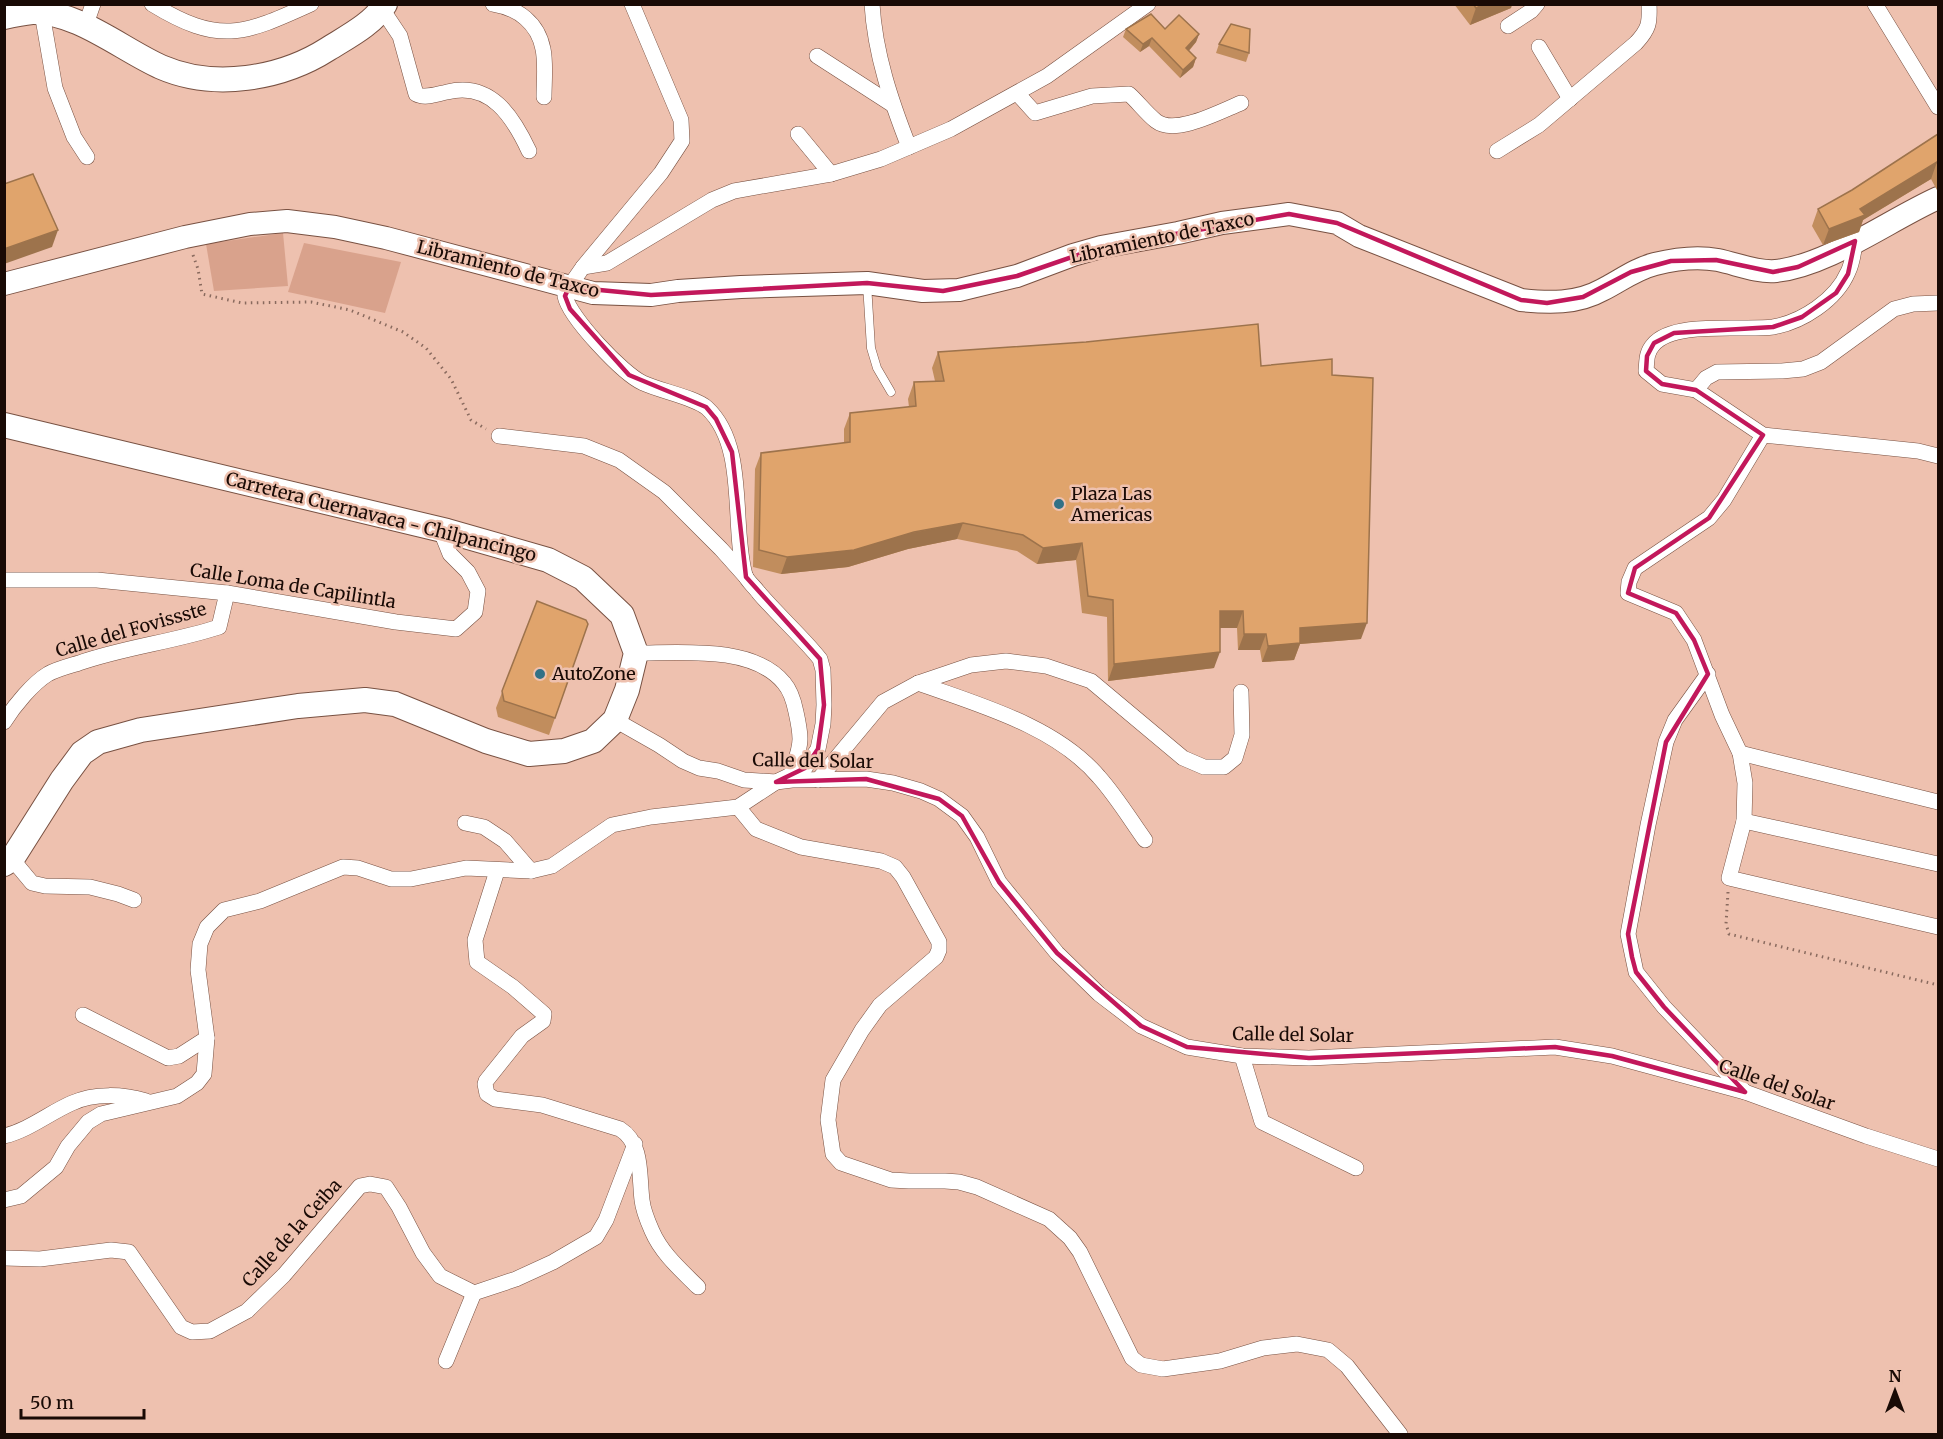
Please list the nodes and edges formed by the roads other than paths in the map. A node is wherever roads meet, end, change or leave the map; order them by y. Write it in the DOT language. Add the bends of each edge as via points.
graph roads {
  1 [pos="152,4"];
  2 [pos="311,4"];
  3 [pos="493,4"];
  4 [pos="632,4"];
  5 [pos="872,4"];
  6 [pos="1148,4"];
  7 [pos="1537,4"];
  8 [pos="1649,4"];
  9 [pos="1875,4"];
  10 [pos="384,7"];
  11 [pos="40,9"];
  12 [pos="4,16"];
  13 [pos="89,16"];
  14 [pos="1508,26"];
  15 [pos="1539,47"];
  16 [pos="818,56"];
  17 [pos="1017,93"];
  18 [pos="544,98"];
  19 [pos="1570,99"];
  20 [pos="1241,104"];
  21 [pos="893,105"];
  22 [pos="1938,107"];
  23 [pos="798,134"];
  24 [pos="909,147"];
  25 [pos="529,151"];
  26 [pos="1497,151"];
  27 [pos="87,157"];
  28 [pos="831,174"];
  29 [pos="1938,198"];
  30 [pos="1855,241"];
  31 [pos="583,267"];
  32 [pos="867,283"];
  33 [pos="4,285"];
  34 [pos="569,287"];
  35 [pos="1938,303"];
  36 [pos="1696,390"];
  37 [pos="891,392"];
  38 [pos="4,424"];
  39 [pos="1763,435"];
  40 [pos="499,436"];
  41 [pos="1938,456"];
  42 [pos="440,530"];
  43 [pos="746,577"];
  44 [pos="4,580"];
  45 [pos="227,592"];
  46 [pos="636,653"];
  47 [pos="1708,675"];
  48 [pos="918,683"];
  49 [pos="1241,692"];
  50 [pos="615,720"];
  51 [pos="4,722"];
  52 [pos="1740,753"];
  53 [pos="791,775"];
  54 [pos="818,780"];
  55 [pos="776,782"];
  56 [pos="1938,802"];
  57 [pos="738,807"];
  58 [pos="1744,821"];
  59 [pos="465,822"];
  60 [pos="1145,840"];
  61 [pos="8,862"];
  62 [pos="1938,864"];
  63 [pos="496,871"];
  64 [pos="531,871"];
  65 [pos="134,900"];
  66 [pos="1938,927"];
  67 [pos="83,1015"];
  68 [pos="207,1038"];
  69 [pos="1242,1056"];
  70 [pos="1745,1092"];
  71 [pos="149,1102"];
  72 [pos="4,1136"];
  73 [pos="635,1144"];
  74 [pos="1938,1159"];
  75 [pos="1356,1168"];
  76 [pos="4,1200"];
  77 [pos="4,1258"];
  78 [pos="698,1287"];
  79 [pos="474,1293"];
  80 [pos="446,1361"];
  81 [pos="1401,1433"];
  1 -- 2 [label="street" via="202,29 219,32 265,25"];
  3 -- 18 [label="street" via="508,7 533,26 543,49"];
  4 -- 31 [label="street" via="681,120 682,141 661,173"];
  5 -- 21 [label="street" via="876,44"];
  6 -- 17 [label="street"];
  7 -- 14 [label="street"];
  8 -- 19 [label="street" via="1646,33"];
  9 -- 22 [label="street"];
  10 -- 13 [label="main road" via="317,57 246,79 187,76 161,67"];
  10 -- 25 [label="street" via="400,36 416,94 427,96 454,90 490,96 516,124"];
  11 -- 12 [label="main road"];
  11 -- 13 [label="main road" via="53,14"];
  11 -- 27 [label="street" via="55,88 74,137"];
  15 -- 19 [label="street"];
  16 -- 21 [label="street"];
  17 -- 20 [label="street" via="1035,113 1092,96 1129,94 1157,123 1174,127"];
  17 -- 24 [label="street"];
  19 -- 26 [label="street" via="1539,125"];
  21 -- 24 [label="street"];
  23 -- 28 [label="street"];
  24 -- 28 [label="street"];
  28 -- 31 [label="street" via="734,191 712,200 608,263"];
  29 -- 30 [label="main road, Libramiento de Taxco"];
  30 -- 32 [label="main road, Libramiento de Taxco" via="1798,267 1773,272 1716,260 1671,261 1631,272 1583,297 1547,303 1521,300 1359,236 1337,223 1289,214 1101,247 1017,276 959,290 923,291"];
  30 -- 36 [label="street" via="1848,274 1836,293 1802,317 1773,327 1706,328 1674,333 1654,343 1647,356 1646,371 1662,384"];
  31 -- 34 [label="street"];
  32 -- 34 [label="main road, Libramiento de Taxco" via="741,287 651,296 593,293"];
  32 -- 37 [label="lane" via="871,348"];
  33 -- 34 [label="main road, Libramiento de Taxco" via="185,237 287,221 386,238"];
  34 -- 43 [label="street" via="565,296 570,309 629,375 706,407 724,432 732,452"];
  35 -- 36 [label="street" via="1894,309 1812,366 1782,371 1717,372"];
  36 -- 39 [label="street"];
  38 -- 42 [label="main road, Carretera Cuernavaca - Chilpancingo"];
  39 -- 41 [label="street"];
  39 -- 47 [label="street" via="1709,518 1635,568 1629,582 1628,593 1676,613 1694,640"];
  40 -- 43 [label="street" via="584,446 619,460 664,492"];
  42 -- 45 [label="street, Calle Loma de Capilintla" via="450,554 468,572 478,591 475,612 456,629"];
  42 -- 46 [label="main road, Carretera Cuernavaca - Chilpancingo" via="548,560 583,578 622,615"];
  43 -- 53 [label="street" via="815,653 823,670 823,724 818,748 805,768"];
  44 -- 45 [label="street, Calle Loma de Capilintla" via="97,580"];
  45 -- 51 [label="street, Calle del Fovissste" via="219,627 99,656 47,674 15,704"];
  46 -- 50 [label="main road"];
  46 -- 53 [label="street" via="736,656 766,667 784,683 793,698 800,727"];
  47 -- 52 [label="street"];
  47 -- 70 [label="street" via="1676,720 1666,742 1628,934 1636,972"];
  48 -- 49 [label="street" via="971,666 1006,661 1046,666 1091,681 1183,758 1204,766 1224,767 1235,758 1242,735"];
  48 -- 54 [label="street" via="883,702"];
  48 -- 60 [label="street" via="1006,715 1062,743 1098,776"];
  50 -- 55 [label="street, Calle del Solar" via="699,768 744,780"];
  50 -- 61 [label="main road" via="593,741 564,751 529,754 395,704 365,700 141,730 98,742 82,753"];
  52 -- 56 [label="street"];
  52 -- 58 [label="street" via="1745,783"];
  53 -- 55 [label="street"];
  54 -- 55 [label="street, Calle del Solar"];
  54 -- 69 [label="street, Calle del Solar" via="893,783 939,799 962,816 999,882 1057,953 1099,994 1141,1026 1187,1047"];
  55 -- 57 [label="street"];
  57 -- 64 [label="street" via="612,825 552,866"];
  57 -- 81 [label="street" via="756,829 801,847 895,867 939,942 936,957 880,1005 832,1080 828,1120 833,1154 841,1163 891,1180 959,1182 1049,1219 1080,1252 1132,1358 1141,1365 1163,1369 1297,1344 1328,1350 1347,1366"];
  58 -- 62 [label="street"];
  58 -- 66 [label="street" via="1729,878"];
  59 -- 64 [label="street" via="484,827 505,841"];
  61 -- 65 [label="street" via="32,883 90,887"];
  63 -- 64 [label="street"];
  63 -- 68 [label="street" via="466,868 391,879 343,867 260,902 224,910 207,927 200,944 198,970"];
  63 -- 73 [label="street" via="475,940 477,962 544,1014 543,1021 522,1036 486,1081 487,1094 620,1129"];
  67 -- 68 [label="street" via="168,1058 179,1056"];
  68 -- 71 [label="street" via="204,1074 197,1083 177,1096"];
  69 -- 70 [label="street, Calle del Solar" via="1309,1058 1555,1047 1612,1056"];
  69 -- 75 [label="street" via="1262,1122"];
  70 -- 74 [label="street, Calle del Solar"];
  71 -- 72 [label="street" via="131,1097 94,1097 71,1103 15,1134"];
  71 -- 76 [label="street" via="101,1114 88,1122 56,1167 21,1196"];
  73 -- 78 [label="street" via="642,1203 652,1231 663,1252"];
  73 -- 79 [label="street" via="610,1212 596,1237 516,1279"];
  77 -- 79 [label="street, Calle de la Ceiba" via="129,1252 181,1327 192,1332 210,1331 247,1311 284,1275 360,1186 370,1184 386,1187 440,1276"];
  79 -- 80 [label="street"];
}
